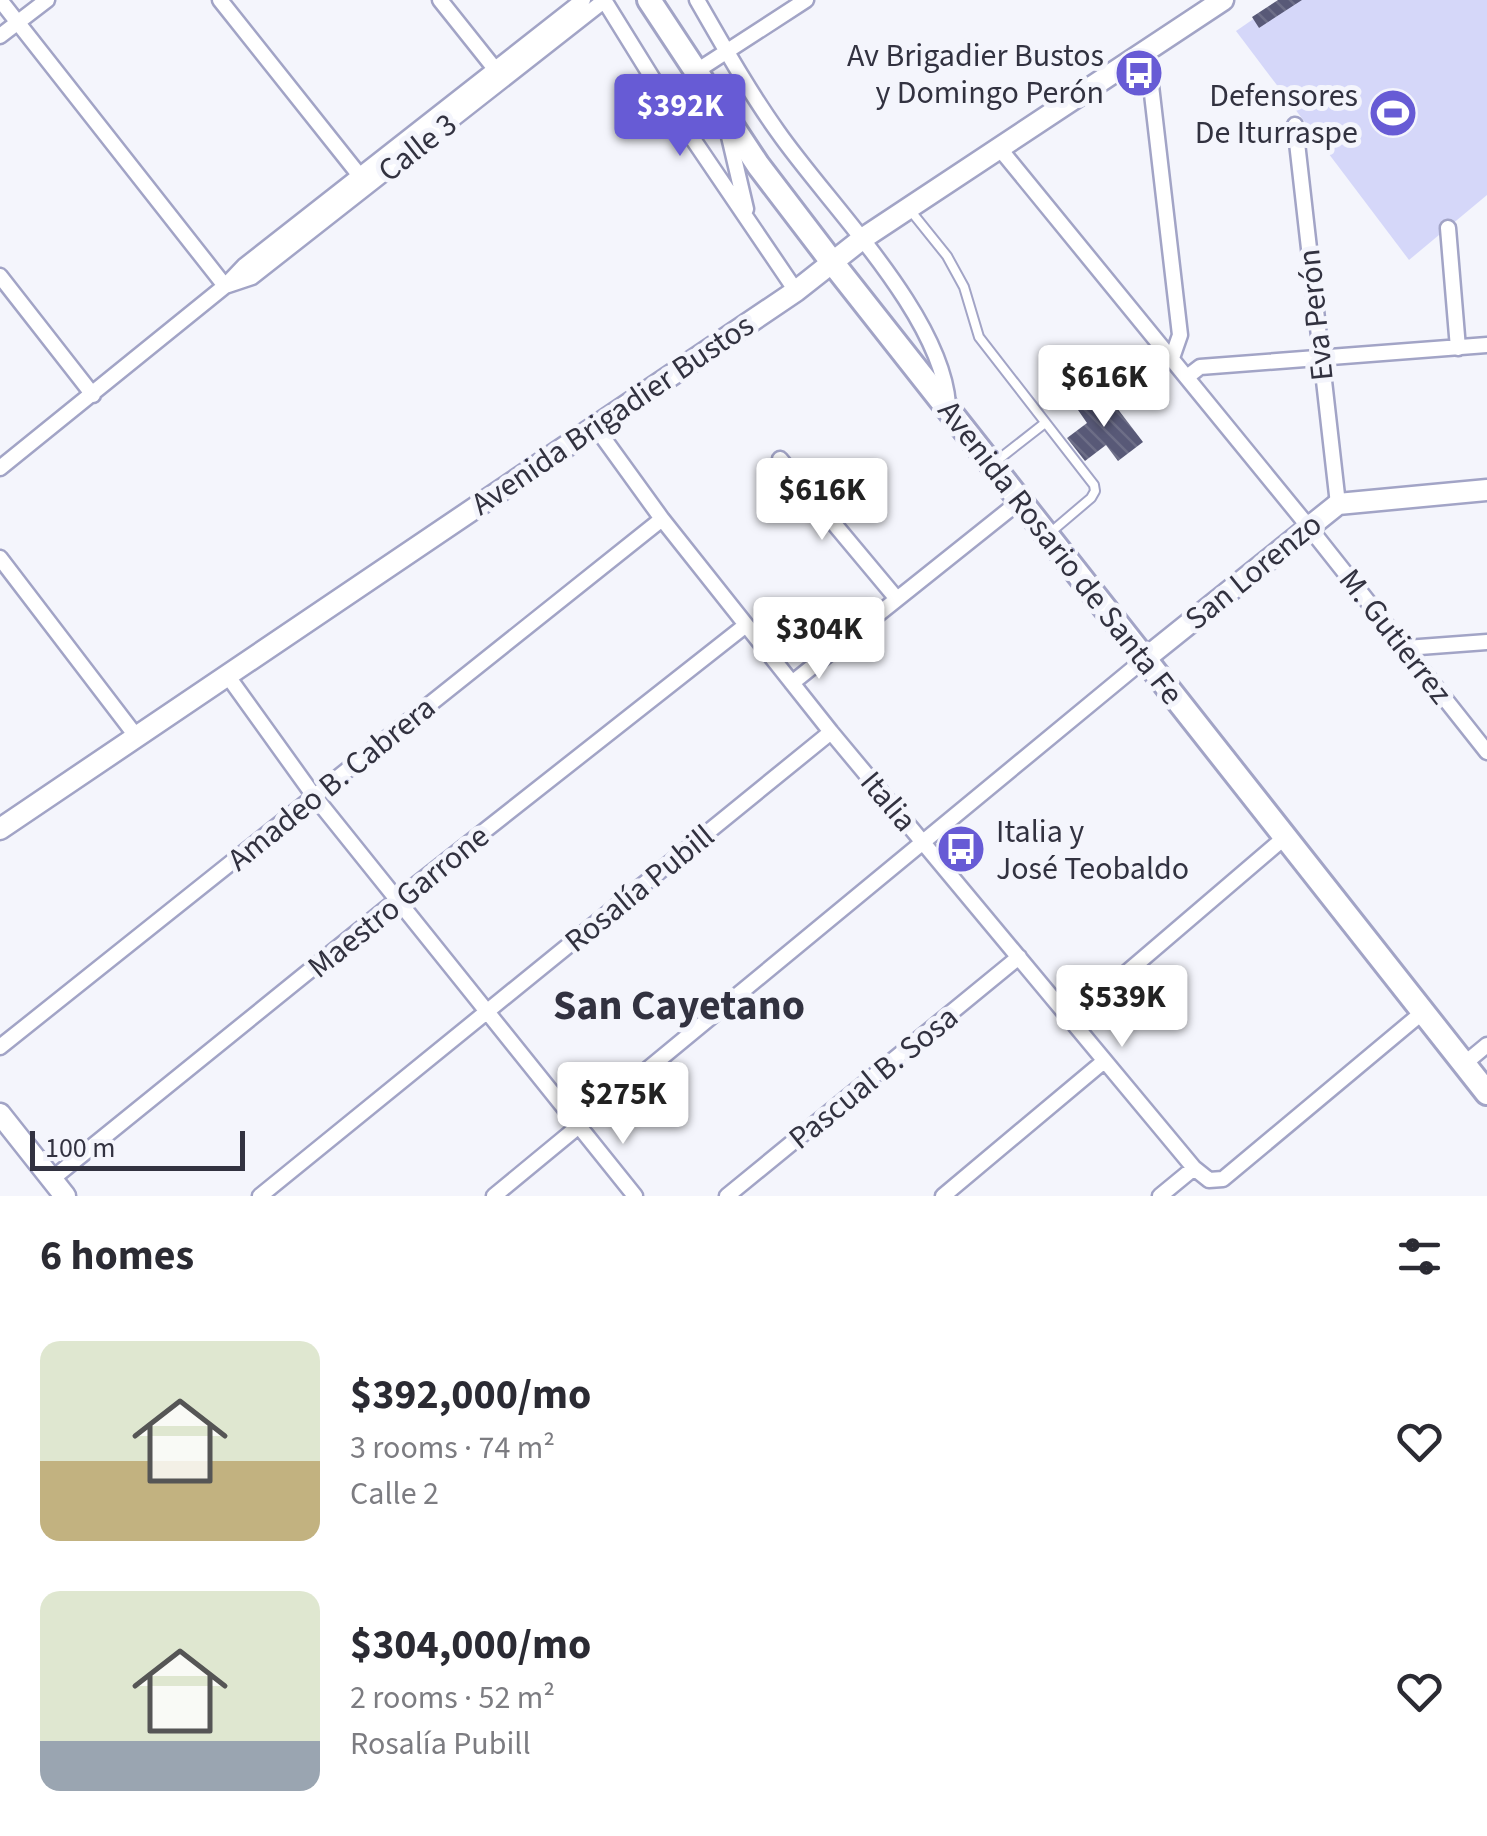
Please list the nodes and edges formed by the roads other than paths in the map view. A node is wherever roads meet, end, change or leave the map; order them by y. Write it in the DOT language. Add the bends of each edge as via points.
graph roads {
  1 [pos="0,0"];
  2 [pos="46,0"];
  3 [pos="220,0"];
  4 [pos="440,0"];
  5 [pos="583,0"];
  6 [pos="604,0"];
  7 [pos="649,0"];
  8 [pos="698,0"];
  9 [pos="806,0"];
  10 [pos="1223,0"];
  11 [pos="1198,7"];
  12 [pos="18,22"];
  13 [pos="0,36"];
  14 [pos="1148,52"];
  15 [pos="727,53"];
  16 [pos="695,72"];
  17 [pos="499,74"];
  18 [pos="723,113"];
  19 [pos="1295,125"];
  20 [pos="1000,149"];
  21 [pos="364,181"];
  22 [pos="909,209"];
  23 [pos="749,222"];
  24 [pos="1448,228"];
  25 [pos="862,239"];
  26 [pos="832,262"];
  27 [pos="0,276"];
  28 [pos="225,286"];
  29 [pos="796,290"];
  30 [pos="1487,345"];
  31 [pos="1458,348"];
  32 [pos="1172,358"];
  33 [pos="1320,359"];
  34 [pos="1187,377"];
  35 [pos="93,394"];
  36 [pos="948,410"];
  37 [pos="1046,423"];
  38 [pos="594,424"];
  39 [pos="780,459"];
  40 [pos="992,465"];
  41 [pos="0,468"];
  42 [pos="1487,490"];
  43 [pos="1020,502"];
  44 [pos="1338,504"];
  45 [pos="662,519"];
  46 [pos="1308,526"];
  47 [pos="1048,535"];
  48 [pos="0,558"];
  49 [pos="897,599"];
  50 [pos="746,625"];
  51 [pos="1487,642"];
  52 [pos="1406,648"];
  53 [pos="1146,658"];
  54 [pos="226,674"];
  55 [pos="792,683"];
  56 [pos="831,732"];
  57 [pos="136,736"];
  58 [pos="1487,752"];
  59 [pos="314,796"];
  60 [pos="0,828"];
  61 [pos="1284,838"];
  62 [pos="923,842"];
  63 [pos="398,899"];
  64 [pos="1019,957"];
  65 [pos="486,1012"];
  66 [pos="1423,1012"];
  67 [pos="1070,1021"];
  68 [pos="0,1046"];
  69 [pos="1487,1046"];
  70 [pos="1103,1062"];
  71 [pos="1464,1064"];
  72 [pos="1487,1093"];
  73 [pos="0,1114"];
  74 [pos="578,1126"];
  75 [pos="1194,1168"];
  76 [pos="59,1188"];
  77 [pos="260,1196"];
  78 [pos="494,1196"];
  79 [pos="635,1196"];
  80 [pos="727,1196"];
  81 [pos="943,1196"];
  82 [pos="1160,1196"];
  1 -- 12 [label="street"];
  2 -- 12 [label="street"];
  3 -- 21 [label="street"];
  4 -- 17 [label="street"];
  5 -- 17 [label="street, Calle 3"];
  6 -- 17 [label="street, Calle 3"];
  6 -- 23 [label="street"];
  7 -- 16 [label="main road, Avenida Rosario de Santa Fe"];
  8 -- 15 [label="street"];
  9 -- 15 [label="street"];
  10 -- 11 [label="street, Avenida Brigadier Bustos"];
  11 -- 14 [label="street, Avenida Brigadier Bustos"];
  12 -- 13 [label="street"];
  12 -- 28 [label="street"];
  14 -- 20 [label="street, Avenida Brigadier Bustos"];
  14 -- 32 [label="street" via="1180,335"];
  15 -- 16 [label="street"];
  15 -- 25 [label="street" via="777,131"];
  16 -- 18 [label="main road, Avenida Rosario de Santa Fe"];
  17 -- 21 [label="street, Calle 3"];
  18 -- 23 [label="street"];
  18 -- 26 [label="main road, Avenida Rosario de Santa Fe"];
  19 -- 33 [label="street, Eva Perón"];
  20 -- 22 [label="street, Avenida Brigadier Bustos"];
  20 -- 32 [label="street, M. Gutierrez"];
  21 -- 28 [label="street, Calle 3"];
  22 -- 25 [label="street, Avenida Brigadier Bustos"];
  22 -- 37 [label="lane" via="964,287 979,338"];
  23 -- 29 [label="street"];
  24 -- 31 [label="street"];
  25 -- 26 [label="street, Avenida Brigadier Bustos"];
  25 -- 36 [label="street" via="907,301 941,370"];
  26 -- 29 [label="street, Avenida Brigadier Bustos"];
  26 -- 36 [label="main road, Avenida Rosario de Santa Fe"];
  27 -- 35 [label="street"];
  28 -- 35 [label="street, Calle 3"];
  29 -- 38 [label="street, Avenida Brigadier Bustos"];
  30 -- 31 [label="street"];
  31 -- 33 [label="street"];
  32 -- 34 [label="street, M. Gutierrez"];
  33 -- 34 [label="street" via="1200,367"];
  33 -- 44 [label="street, Eva Perón"];
  34 -- 46 [label="street, M. Gutierrez"];
  35 -- 41 [label="street, Calle 3"];
  36 -- 40 [label="main road, Avenida Rosario de Santa Fe"];
  37 -- 40 [label="lane"];
  37 -- 47 [label="lane" via="1096,491"];
  38 -- 45 [label="street, Italia"];
  38 -- 54 [label="street, Avenida Brigadier Bustos"];
  39 -- 49 [label="street"];
  40 -- 43 [label="main road, Avenida Rosario de Santa Fe"];
  42 -- 44 [label="street, San Lorenzo"];
  43 -- 47 [label="main road, Avenida Rosario de Santa Fe"];
  43 -- 49 [label="street"];
  44 -- 46 [label="street, San Lorenzo"];
  45 -- 50 [label="street, Italia"];
  45 -- 59 [label="street, Amadeo B. Cabrera"];
  46 -- 52 [label="street, M. Gutierrez"];
  46 -- 53 [label="street, San Lorenzo"];
  47 -- 53 [label="main road, Avenida Rosario de Santa Fe"];
  48 -- 57 [label="street"];
  49 -- 55 [label="street"];
  50 -- 55 [label="street, Italia"];
  50 -- 63 [label="street, Maestro Garrone"];
  51 -- 52 [label="street"];
  52 -- 58 [label="street, M. Gutierrez"];
  53 -- 61 [label="main road, Avenida Rosario de Santa Fe"];
  53 -- 62 [label="street"];
  54 -- 57 [label="street, Avenida Brigadier Bustos"];
  54 -- 59 [label="street"];
  55 -- 56 [label="street, Italia"];
  56 -- 62 [label="street, Italia"];
  56 -- 65 [label="street, Rosalía Pubill"];
  57 -- 60 [label="street, Avenida Brigadier Bustos"];
  59 -- 63 [label="street"];
  59 -- 68 [label="street, Amadeo B. Cabrera"];
  61 -- 66 [label="main road, Avenida Rosario de Santa Fe"];
  61 -- 67 [label="street"];
  62 -- 64 [label="street, Italia"];
  62 -- 74 [label="street"];
  63 -- 65 [label="street"];
  63 -- 76 [label="street, Maestro Garrone"];
  64 -- 67 [label="street, Italia"];
  64 -- 80 [label="street, Pascual B. Sosa"];
  65 -- 74 [label="street"];
  65 -- 77 [label="street, Rosalía Pubill"];
  66 -- 71 [label="main road, Avenida Rosario de Santa Fe"];
  66 -- 75 [label="street" via="1223,1179 1209,1180"];
  67 -- 70 [label="street, Italia"];
  69 -- 71 [label="street"];
  70 -- 75 [label="street, Italia"];
  70 -- 81 [label="street"];
  71 -- 72 [label="main road, Avenida Rosario de Santa Fe"];
  73 -- 76 [label="street"];
  74 -- 78 [label="street"];
  74 -- 79 [label="street"];
  75 -- 82 [label="street"];
}
